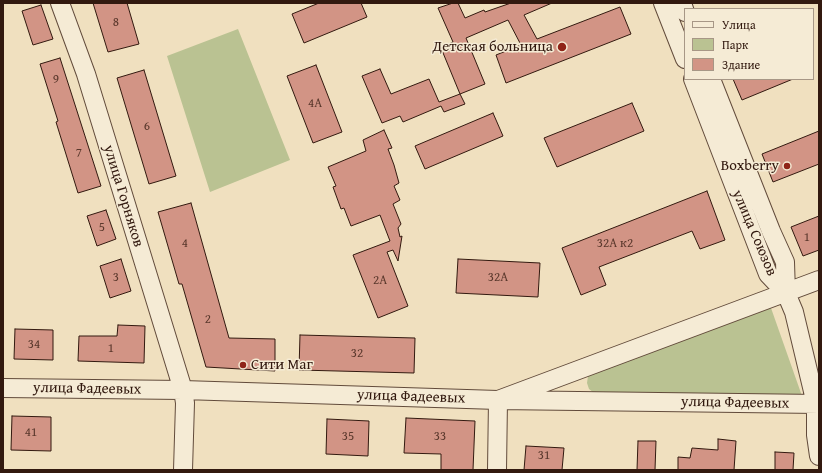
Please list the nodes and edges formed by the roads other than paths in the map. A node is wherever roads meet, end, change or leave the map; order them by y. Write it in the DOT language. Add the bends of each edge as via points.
graph roads {
  1 [pos="60,3"];
  2 [pos="663,3"];
  3 [pos="684,56"];
  4 [pos="693,80"];
  5 [pos="711,80"];
  6 [pos="819,280"];
  7 [pos="786,293"];
  8 [pos="3,388"];
  9 [pos="183,390"];
  10 [pos="498,400"];
  11 [pos="817,404"];
  12 [pos="819,456"];
  13 [pos="183,470"];
  14 [pos="497,470"];
  1 -- 9 [label="street, улица Горняков" via="86,74"];
  2 -- 3 [label="street"];
  4 -- 7 [label="street, улица Союзов" via="768,274"];
  5 -- 7 [label="street, улица Союзов" via="785,262"];
  6 -- 7 [label="street"];
  7 -- 10 [label="street"];
  7 -- 11 [label="street, улица Союзов" via="794,312"];
  8 -- 9 [label="street, улица Фадеевых"];
  9 -- 10 [label="street, улица Фадеевых"];
  9 -- 13 [label="street, улица Горняков"];
  10 -- 11 [label="street, улица Фадеевых"];
  10 -- 14 [label="street"];
  11 -- 12 [label="street, улица Союзов" via="816,435"];
}
